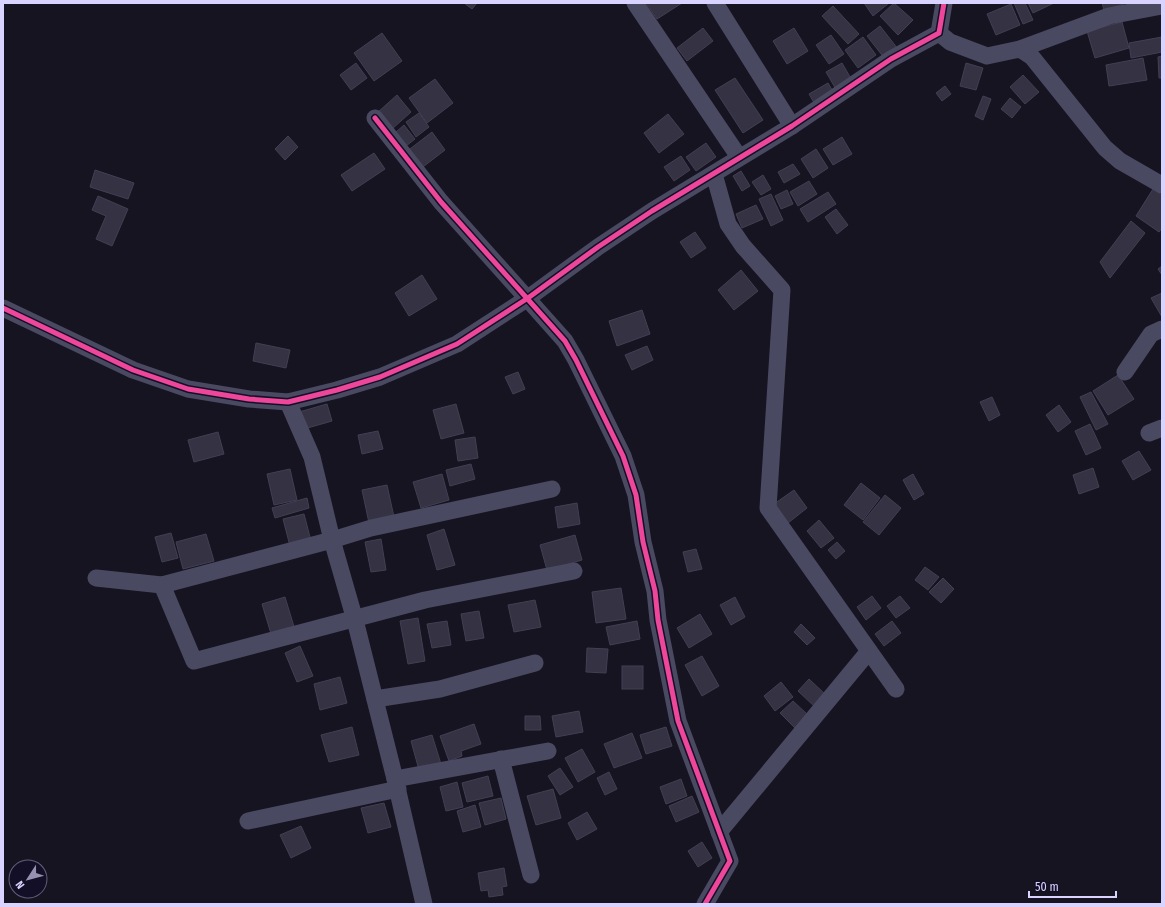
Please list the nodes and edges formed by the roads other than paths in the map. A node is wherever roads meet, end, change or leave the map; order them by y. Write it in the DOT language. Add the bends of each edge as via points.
graph roads {
  1 [pos="635,3"];
  2 [pos="715,3"];
  3 [pos="944,3"];
  4 [pos="1162,6"];
  5 [pos="939,33"];
  6 [pos="1020,49"];
  7 [pos="375,118"];
  8 [pos="792,126"];
  9 [pos="739,157"];
  10 [pos="714,174"];
  11 [pos="1162,185"];
  12 [pos="528,298"];
  13 [pos="3,308"];
  14 [pos="1162,329"];
  15 [pos="1125,372"];
  16 [pos="288,402"];
  17 [pos="552,489"];
  18 [pos="332,540"];
  19 [pos="574,571"];
  20 [pos="96,578"];
  21 [pos="162,585"];
  22 [pos="354,620"];
  23 [pos="869,651"];
  24 [pos="535,663"];
  25 [pos="896,689"];
  26 [pos="375,698"];
  27 [pos="548,751"];
  28 [pos="501,760"];
  29 [pos="396,784"];
  30 [pos="248,821"];
  31 [pos="719,832"];
  32 [pos="531,875"];
  33 [pos="424,904"];
  34 [pos="705,904"];
  1 -- 9 [label="street"];
  2 -- 8 [label="street"];
  3 -- 5 [label="street"];
  4 -- 6 [label="street" via="1109,16"];
  5 -- 6 [label="street" via="950,42 987,56"];
  5 -- 8 [label="street" via="891,59"];
  6 -- 11 [label="street" via="1032,57 1105,148 1120,161"];
  7 -- 12 [label="street" via="456,220"];
  8 -- 9 [label="street"];
  9 -- 10 [label="street"];
  10 -- 12 [label="street" via="652,211"];
  10 -- 23 [label="street" via="728,224 743,246 782,290 768,508"];
  12 -- 16 [label="street" via="450,347 380,377"];
  12 -- 31 [label="street" via="565,341 624,456 636,495 678,722"];
  13 -- 16 [label="street" via="133,370 188,389"];
  14 -- 15 [label="street" via="1151,334"];
  16 -- 18 [label="street" via="312,458"];
  17 -- 18 [label="street" via="409,519"];
  18 -- 21 [label="street"];
  18 -- 22 [label="street"];
  19 -- 22 [label="street" via="425,600"];
  20 -- 21 [label="street"];
  21 -- 22 [label="street" via="194,661"];
  22 -- 26 [label="street"];
  23 -- 25 [label="street"];
  23 -- 31 [label="street"];
  24 -- 26 [label="street" via="440,689"];
  26 -- 29 [label="street"];
  27 -- 28 [label="street"];
  28 -- 29 [label="street"];
  28 -- 32 [label="street"];
  29 -- 30 [label="street"];
  29 -- 33 [label="street"];
  31 -- 34 [label="street" via="730,861"];
}
